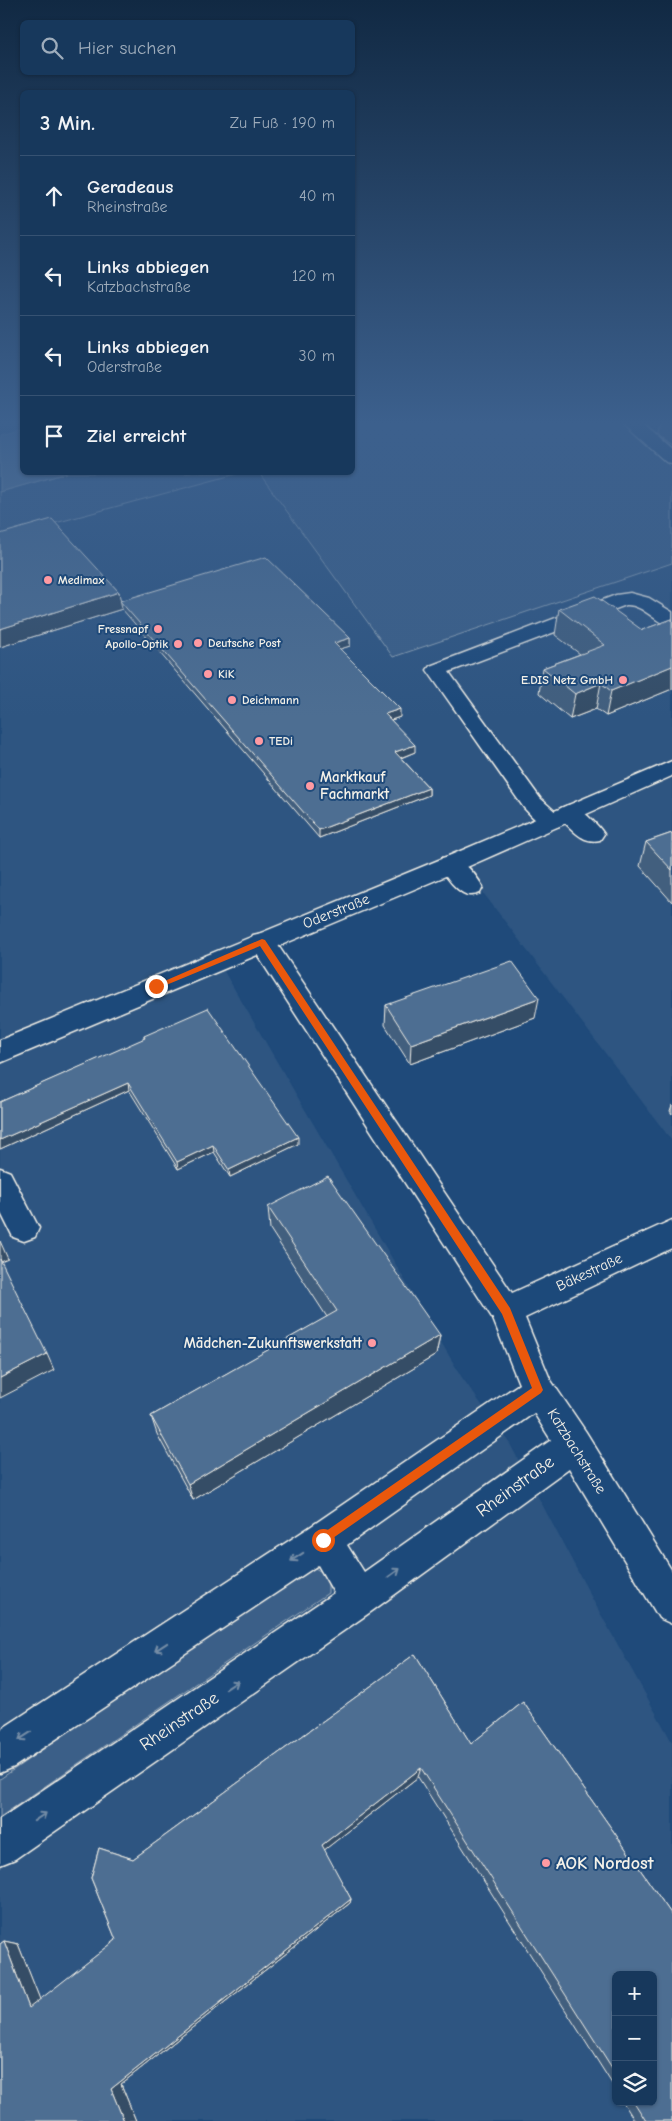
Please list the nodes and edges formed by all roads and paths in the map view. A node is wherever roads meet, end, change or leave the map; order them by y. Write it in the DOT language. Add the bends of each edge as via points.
graph roads {
  1 [pos="672,621"];
  2 [pos="672,768"];
  3 [pos="560,817"];
  4 [pos="592,834"];
  5 [pos="450,864"];
  6 [pos="471,887"];
  7 [pos="262,942"];
  8 [pos="0,1052"];
  9 [pos="0,1181"];
  10 [pos="24,1228"];
  11 [pos="672,1233"];
  12 [pos="506,1311"];
  13 [pos="538,1390"];
  14 [pos="574,1444"];
  15 [pos="323,1540"];
  16 [pos="358,1598"];
  17 [pos="672,1605"];
  18 [pos="0,1753"];
  19 [pos="0,1844"];
  1 -- 3 [label="street" via="640,601 623,599 437,670 532,803"];
  2 -- 3 [label="street, Oderstraße"];
  3 -- 4 [label="street"];
  3 -- 5 [label="street, Oderstraße"];
  5 -- 6 [label="street"];
  5 -- 7 [label="street, Oderstraße"];
  7 -- 8 [label="street, Oderstraße"];
  7 -- 12 [label="street, Katzbachstraße"];
  9 -- 10 [label="street"];
  11 -- 12 [label="street, Bäkestraße"];
  12 -- 13 [label="street, Katzbachstraße"];
  13 -- 14 [label="street, Katzbachstraße"];
  13 -- 15 [label="street"];
  16 -- 14 [label="street, Rheinstraße, one-way"];
  14 -- 17 [label="street, Katzbachstraße"];
  15 -- 16 [label="street"];
  15 -- 18 [label="street, one-way"];
  19 -- 16 [label="street, Rheinstraße, one-way"];
}
